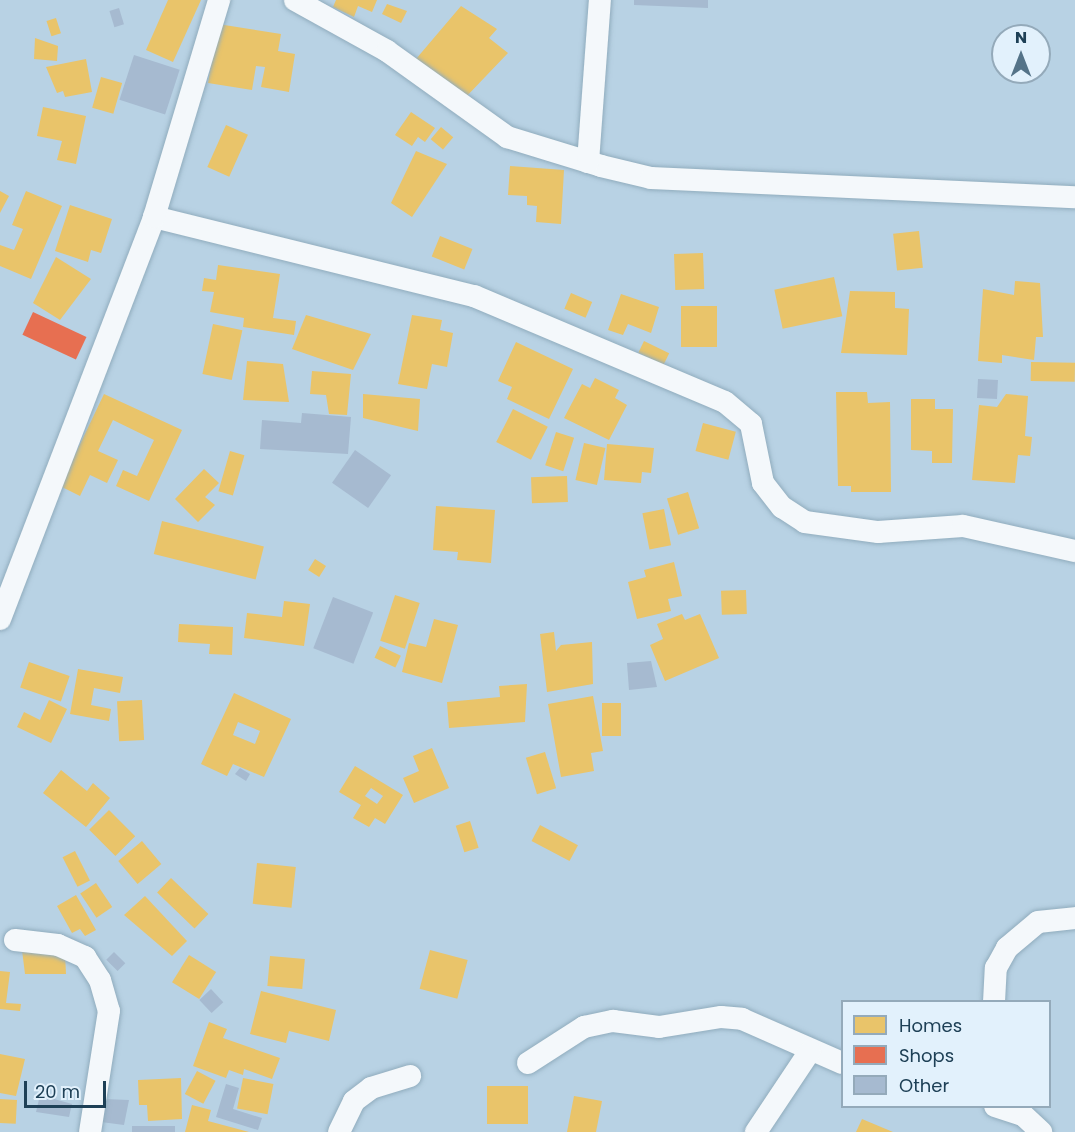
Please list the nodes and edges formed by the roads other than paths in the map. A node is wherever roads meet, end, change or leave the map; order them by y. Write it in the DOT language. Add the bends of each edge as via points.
graph roads {
  1 [pos="219,0"];
  2 [pos="295,0"];
  3 [pos="600,0"];
  4 [pos="588,162"];
  5 [pos="1075,197"];
  6 [pos="154,217"];
  7 [pos="1075,551"];
  8 [pos="0,619"];
  9 [pos="1075,918"];
  10 [pos="15,940"];
  11 [pos="994,1000"];
  12 [pos="810,1051"];
  13 [pos="841,1062"];
  14 [pos="528,1063"];
  15 [pos="410,1076"];
  16 [pos="998,1108"];
  17 [pos="90,1132"];
  18 [pos="339,1132"];
  19 [pos="756,1132"];
  20 [pos="1041,1132"];
  1 -- 6 [label="street"];
  2 -- 4 [label="street" via="387,51 507,137"];
  3 -- 4 [label="street"];
  4 -- 5 [label="street" via="651,178"];
  6 -- 7 [label="street" via="474,296 725,402 751,424 763,483 782,507 805,522 878,532 963,526"];
  6 -- 8 [label="street"];
  9 -- 11 [label="street" via="1038,922 1007,948 996,968"];
  10 -- 17 [label="street" via="58,945 85,957 100,980 109,1011"];
  12 -- 13 [label="street"];
  12 -- 14 [label="street" via="742,1019 659,1027 613,1021 584,1027"];
  12 -- 19 [label="street"];
  15 -- 18 [label="street" via="371,1088 354,1101"];
  16 -- 20 [label="street" via="1023,1116"];
}
